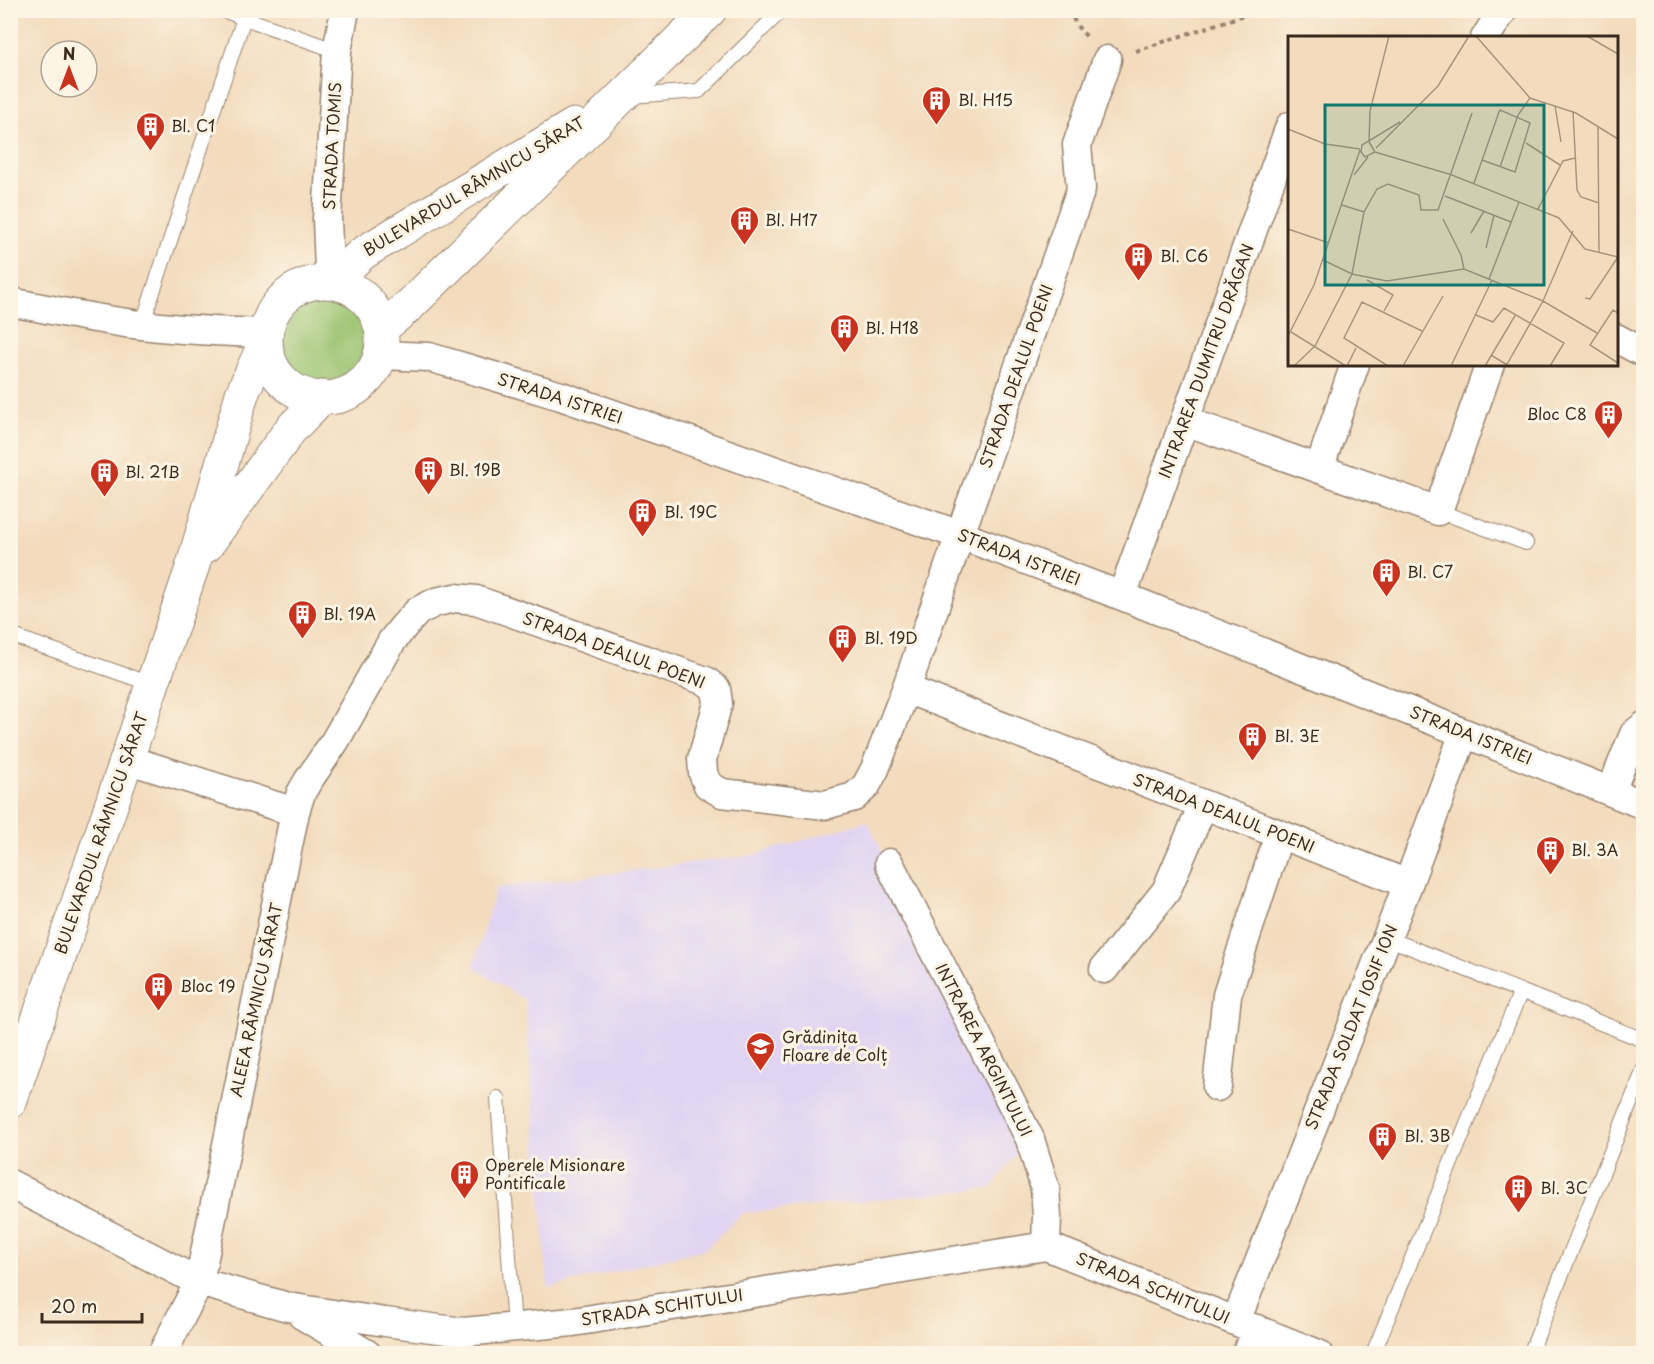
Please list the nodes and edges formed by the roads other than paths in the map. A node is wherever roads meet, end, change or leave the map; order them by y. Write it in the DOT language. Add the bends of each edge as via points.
graph roads {
  1 [pos="222,10"];
  2 [pos="345,10"];
  3 [pos="710,10"];
  4 [pos="782,10"];
  5 [pos="1503,10"];
  6 [pos="244,18"];
  7 [pos="1486,36"];
  8 [pos="337,51"];
  9 [pos="1107,60"];
  10 [pos="622,96"];
  11 [pos="1288,132"];
  12 [pos="332,282"];
  13 [pos="10,302"];
  14 [pos="142,325"];
  15 [pos="266,336"];
  16 [pos="1618,339"];
  17 [pos="381,342"];
  18 [pos="1644,353"];
  19 [pos="1354,366"];
  20 [pos="1489,366"];
  21 [pos="322,397"];
  22 [pos="1185,421"];
  23 [pos="1319,469"];
  24 [pos="1438,512"];
  25 [pos="960,535"];
  26 [pos="1526,543"];
  27 [pos="193,565"];
  28 [pos="1122,596"];
  29 [pos="10,635"];
  30 [pos="152,684"];
  31 [pos="906,689"];
  32 [pos="1644,726"];
  33 [pos="1464,733"];
  34 [pos="126,759"];
  35 [pos="1611,791"];
  36 [pos="1203,805"];
  37 [pos="1644,805"];
  38 [pos="294,812"];
  39 [pos="1279,835"];
  40 [pos="889,863"];
  41 [pos="1408,885"];
  42 [pos="1387,938"];
  43 [pos="1104,969"];
  44 [pos="1521,992"];
  45 [pos="1644,1041"];
  46 [pos="20,1044"];
  47 [pos="1644,1069"];
  48 [pos="1216,1087"];
  49 [pos="498,1098"];
  50 [pos="10,1102"];
  51 [pos="10,1184"];
  52 [pos="1046,1246"];
  53 [pos="199,1282"];
  54 [pos="288,1307"];
  55 [pos="514,1328"];
  56 [pos="1246,1334"];
  57 [pos="162,1353"];
  58 [pos="367,1353"];
  59 [pos="1318,1353"];
  60 [pos="1373,1353"];
  61 [pos="1530,1353"];
  1 -- 6 [label="lane"];
  2 -- 8 [label="street, STRADA TOMIS"];
  3 -- 10 [label="street, BULEVARDUL RÂMNICU SĂRAT"];
  4 -- 10 [label="lane" via="699,91"];
  5 -- 7 [label="street"];
  6 -- 8 [label="lane"];
  6 -- 14 [label="lane"];
  8 -- 12 [label="street, STRADA TOMIS" via="327,219"];
  9 -- 25 [label="street, STRADA DEALUL POENI" via="1077,145 1082,189"];
  10 -- 12 [label="street, BULEVARDUL RÂMNICU SĂRAT" via="363,253"];
  10 -- 17 [label="street, BULEVARDUL RÂMNICU SĂRAT" via="411,304"];
  11 -- 22 [label="street, INTRAREA DUMITRU DRĂGAN"];
  12 -- 15 [label="street" via="308,284 288,294 273,311"];
  12 -- 17 [label="street" via="364,297 375,312"];
  13 -- 14 [label="street"];
  14 -- 15 [label="street"];
  15 -- 21 [label="street" via="268,357 277,373 289,386"];
  15 -- 27 [label="street, BULEVARDUL RÂMNICU SĂRAT" via="242,394"];
  16 -- 18 [label="street"];
  17 -- 21 [label="street" via="370,375 344,394"];
  17 -- 25 [label="street, STRADA ISTRIEI" via="561,396"];
  19 -- 23 [label="street"];
  20 -- 24 [label="street"];
  21 -- 27 [label="street, BULEVARDUL RÂMNICU SĂRAT" via="291,429"];
  22 -- 23 [label="street"];
  22 -- 28 [label="street, INTRAREA DUMITRU DRĂGAN"];
  23 -- 24 [label="street"];
  24 -- 26 [label="lane"];
  25 -- 28 [label="street, STRADA ISTRIEI"];
  25 -- 31 [label="street, STRADA DEALUL POENI"];
  27 -- 30 [label="street, BULEVARDUL RÂMNICU SĂRAT"];
  28 -- 33 [label="street, STRADA ISTRIEI"];
  29 -- 30 [label="lane"];
  30 -- 34 [label="street, BULEVARDUL RÂMNICU SĂRAT"];
  31 -- 36 [label="street, STRADA DEALUL POENI"];
  31 -- 38 [label="street, STRADA DEALUL POENI" via="875,769 854,797 825,805 722,793 708,785 703,773 702,759 718,703 716,689 706,681 476,600 445,600 418,611 392,641 301,793"];
  32 -- 35 [label="street" via="1634,734"];
  33 -- 35 [label="street, STRADA ISTRIEI"];
  33 -- 41 [label="street, STRADA SOLDAT IOSIF ION"];
  34 -- 38 [label="street"];
  34 -- 46 [label="street, BULEVARDUL RÂMNICU SĂRAT"];
  35 -- 37 [label="street, STRADA ISTRIEI"];
  36 -- 39 [label="street, STRADA DEALUL POENI"];
  36 -- 43 [label="street" via="1166,891"];
  38 -- 53 [label="street, ALEEA RÂMNICU SĂRAT"];
  39 -- 41 [label="street, STRADA DEALUL POENI"];
  39 -- 48 [label="street" via="1227,995"];
  40 -- 52 [label="street, INTRAREA ARGINTULUI" via="1030,1139 1045,1188"];
  41 -- 42 [label="street, STRADA SOLDAT IOSIF ION"];
  42 -- 44 [label="lane"];
  42 -- 56 [label="street, STRADA SOLDAT IOSIF ION"];
  44 -- 45 [label="lane"];
  44 -- 60 [label="lane"];
  46 -- 50 [label="street, BULEVARDUL RÂMNICU SĂRAT"];
  47 -- 61 [label="lane"];
  49 -- 55 [label="lane"];
  51 -- 53 [label="street, STRADA SCHITULUI"];
  52 -- 55 [label="street, STRADA SCHITULUI" via="573,1322"];
  52 -- 56 [label="street, STRADA SCHITULUI"];
  53 -- 54 [label="street, STRADA SCHITULUI"];
  53 -- 57 [label="street, ALEEA RÂMNICU SĂRAT"];
  54 -- 55 [label="street, STRADA SCHITULUI" via="463,1332"];
  54 -- 58 [label="street"];
  56 -- 59 [label="street, STRADA SCHITULUI"];
}
